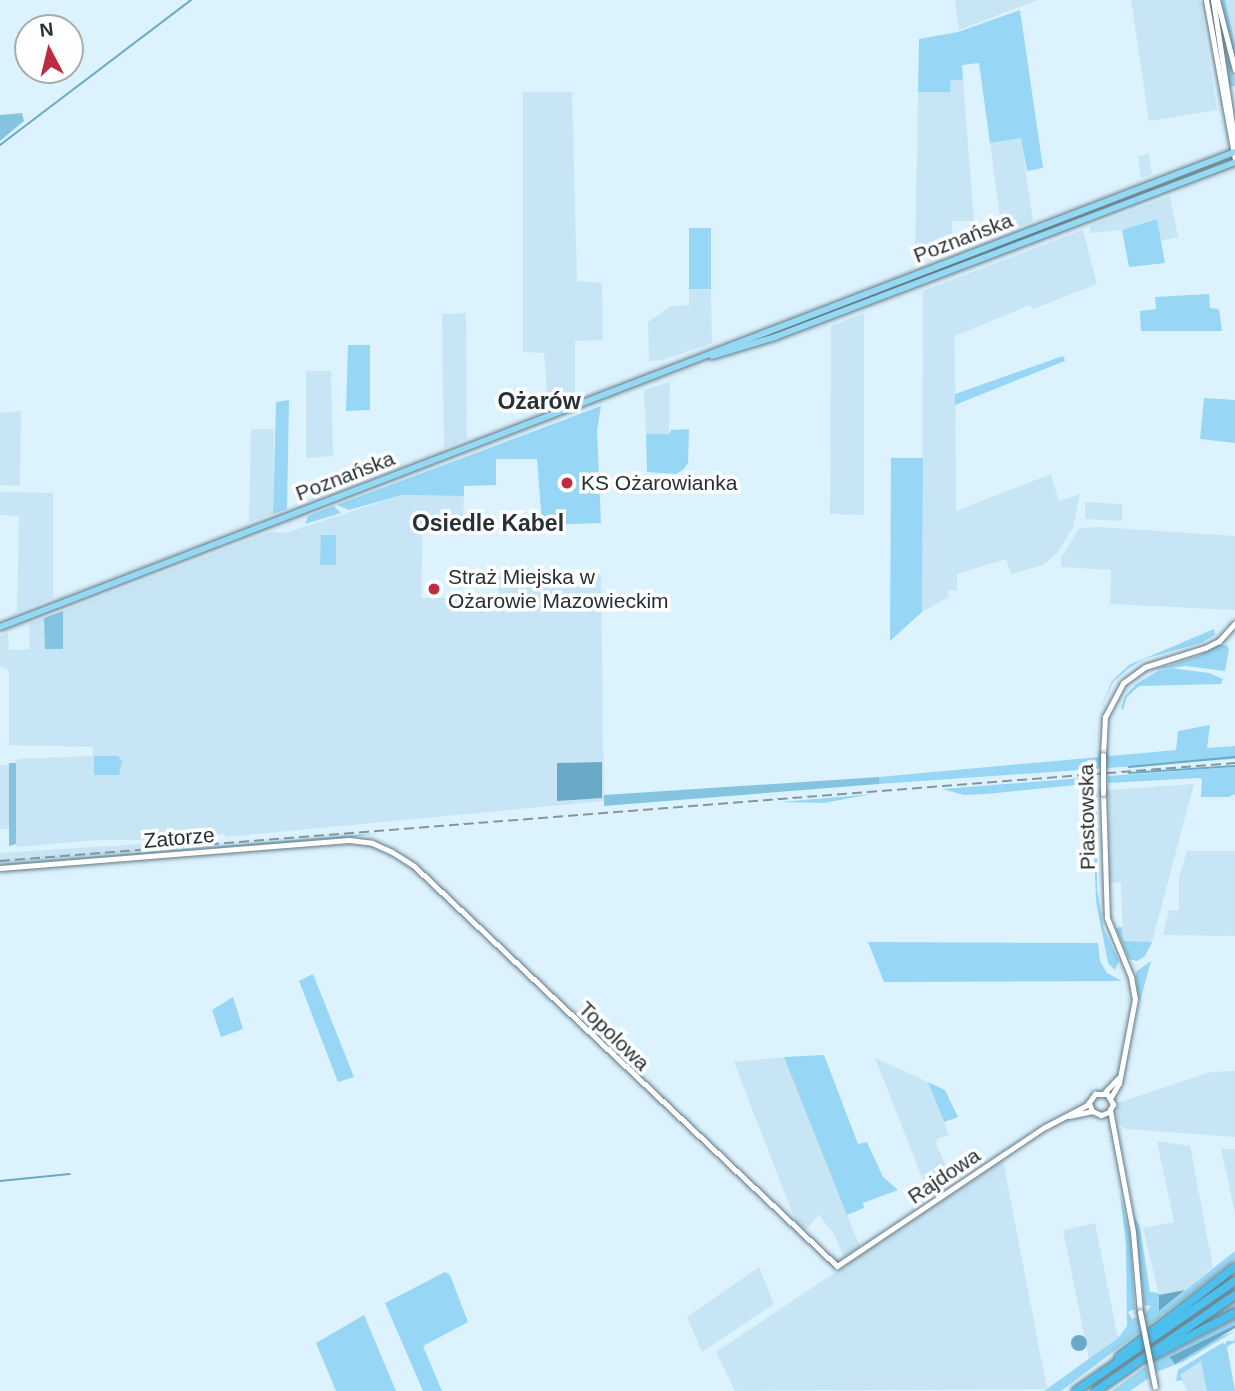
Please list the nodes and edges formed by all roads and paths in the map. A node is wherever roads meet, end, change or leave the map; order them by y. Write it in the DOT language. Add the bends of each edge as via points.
graph roads {
  1 [pos="1206,0"];
  2 [pos="1215,0"];
  3 [pos="1235,70"];
  4 [pos="1234,136"];
  5 [pos="1235,143"];
  6 [pos="1234,157"];
  7 [pos="774,327"];
  8 [pos="775,337"];
  9 [pos="704,358"];
  10 [pos="1235,623"];
  11 [pos="0,627"];
  12 [pos="361,842"];
  13 [pos="0,868"];
  14 [pos="1118,1078"];
  15 [pos="1105,1092"];
  16 [pos="1111,1097"];
  17 [pos="1089,1103"];
  18 [pos="1110,1110"];
  19 [pos="1092,1111"];
  20 [pos="1103,1115"];
  21 [pos="1069,1116"];
  22 [pos="1114,1129"];
  23 [pos="837,1266"];
  24 [pos="1235,1267"];
  25 [pos="1235,1281"];
  26 [pos="1235,1295"];
  27 [pos="1235,1313"];
  28 [pos="1080,1388"];
  29 [pos="1156,1389"];
  30 [pos="1096,1391"];
  31 [pos="1102,1391"];
  1 -- 6 [label="street"];
  2 -- 3 [label="street"];
  2 -- 4 [label="street"];
  4 -- 5 [label="street"];
  6 -- 7 [label="main road, Poznańska"];
  6 -- 8 [label="main road, Poznańska"];
  7 -- 8 [label="main road" via="769,335"];
  7 -- 9 [label="main road, Poznańska"];
  8 -- 9 [label="main road, Poznańska"];
  9 -- 11 [label="main road, Poznańska"];
  10 -- 14 [label="street, Piastowska, bridge" via="1205,649 1145,667 1123,683 1105,717 1107,918 1135,999"];
  12 -- 13 [label="street, Zatorze"];
  12 -- 23 [label="street, Topolowa" via="392,852 414,866"];
  14 -- 15 [label="street, Piastowska"];
  14 -- 16 [label="street, Piastowska"];
  15 -- 16 [label="street"];
  15 -- 17 [label="street" via="1094,1094"];
  16 -- 18 [label="street"];
  17 -- 19 [label="street"];
  17 -- 21 [label="street, Rajdowa"];
  18 -- 20 [label="street"];
  18 -- 22 [label="street"];
  19 -- 20 [label="street"];
  19 -- 21 [label="street, Rajdowa"];
  20 -- 22 [label="street"];
  21 -- 23 [label="street, Rajdowa"];
  22 -- 29 [label="street, bridge" via="1134,1237 1140,1312"];
  24 -- 28 [label="highway"];
  25 -- 28 [label="highway"];
  26 -- 30 [label="highway"];
  27 -- 31 [label="highway" via="1178,1340"];
}
